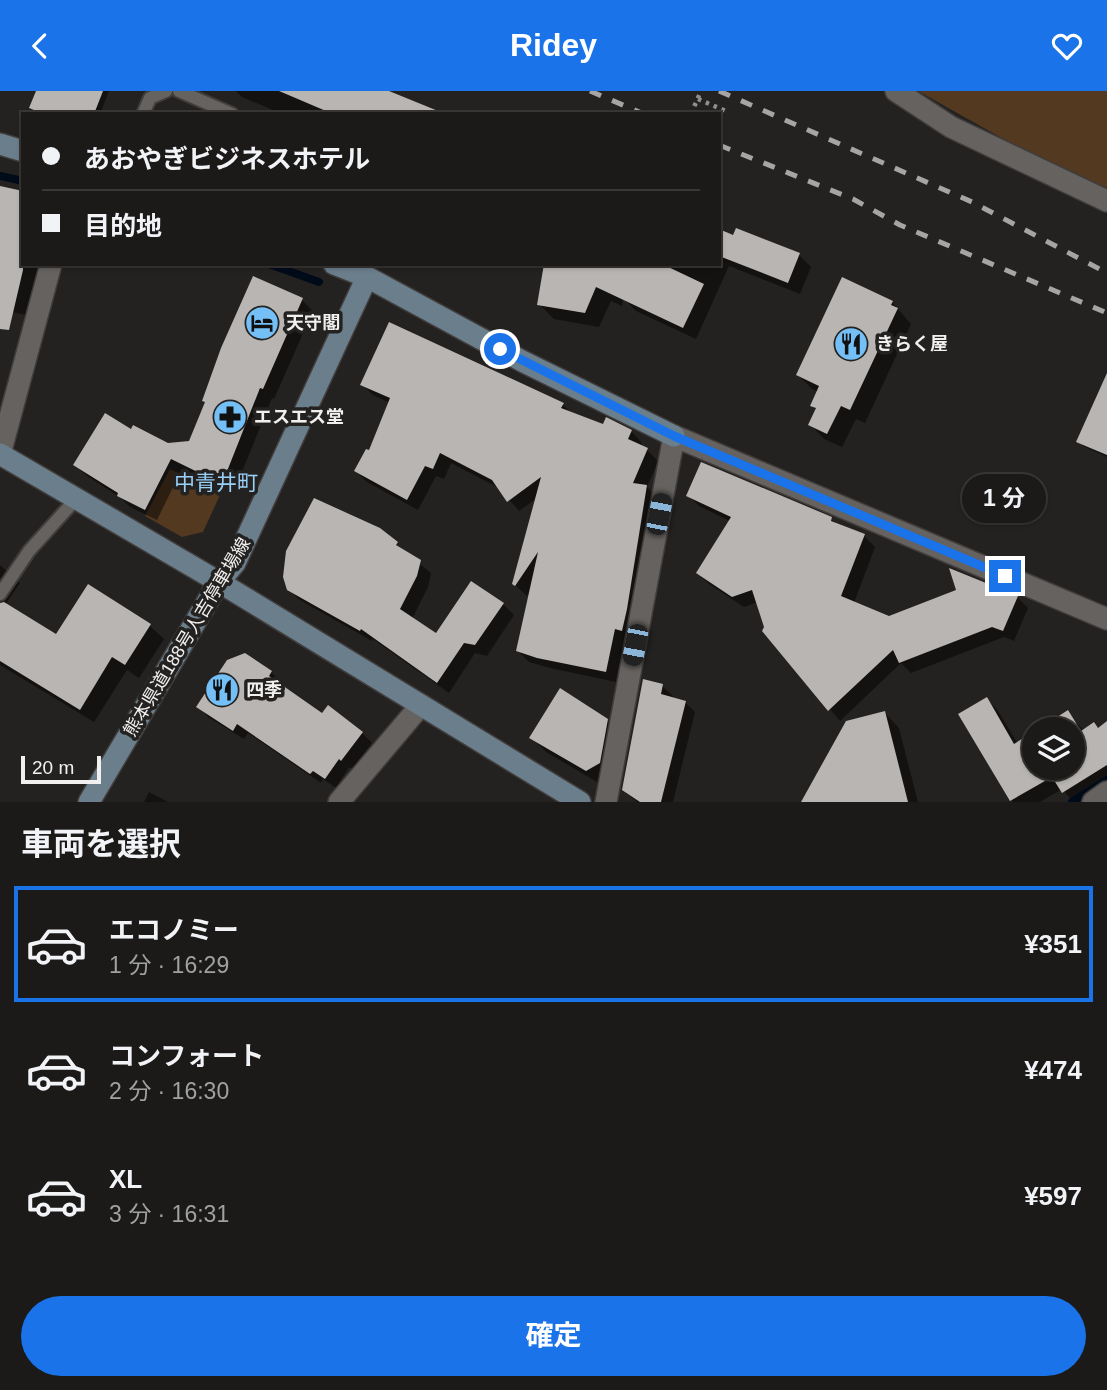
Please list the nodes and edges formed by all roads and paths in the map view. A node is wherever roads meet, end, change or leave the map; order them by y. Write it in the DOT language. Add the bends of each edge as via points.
graph roads {
  1 [pos="166,91"];
  2 [pos="179,91"];
  3 [pos="701,91"];
  4 [pos="896,91"];
  5 [pos="698,99"];
  6 [pos="145,112"];
  7 [pos="227,112"];
  8 [pos="692,112"];
  9 [pos="728,112"];
  10 [pos="0,144"];
  11 [pos="21,150"];
  12 [pos="1107,201"];
  13 [pos="50,266"];
  14 [pos="344,266"];
  15 [pos="369,271"];
  16 [pos="674,436"];
  17 [pos="0,454"];
  18 [pos="76,499"];
  19 [pos="219,582"];
  20 [pos="0,594"];
  21 [pos="1107,619"];
  22 [pos="421,705"];
  23 [pos="1107,792"];
  24 [pos="89,802"];
  25 [pos="339,802"];
  26 [pos="580,802"];
  27 [pos="606,802"];
  28 [pos="1093,802"];
  1 -- 6 [label="lane" via="150,98"];
  2 -- 7 [label="lane"];
  3 -- 5 [label="path"];
  4 -- 12 [label="street" via="951,127"];
  5 -- 8 [label="path"];
  5 -- 9 [label="path"];
  10 -- 11 [label="street"];
  13 -- 17 [label="street"];
  14 -- 15 [label="street"];
  15 -- 16 [label="street" via="522,361"];
  15 -- 19 [label="street, 熊本県道188号人吉停車場線" via="235,563"];
  16 -- 21 [label="street"];
  16 -- 27 [label="street"];
  17 -- 18 [label="street"];
  18 -- 19 [label="street"];
  18 -- 20 [label="lane" via="29,551"];
  19 -- 22 [label="street"];
  19 -- 24 [label="street, 熊本県道188号人吉停車場線"];
  22 -- 25 [label="street"];
  22 -- 26 [label="street"];
  23 -- 28 [label="street"];
}
